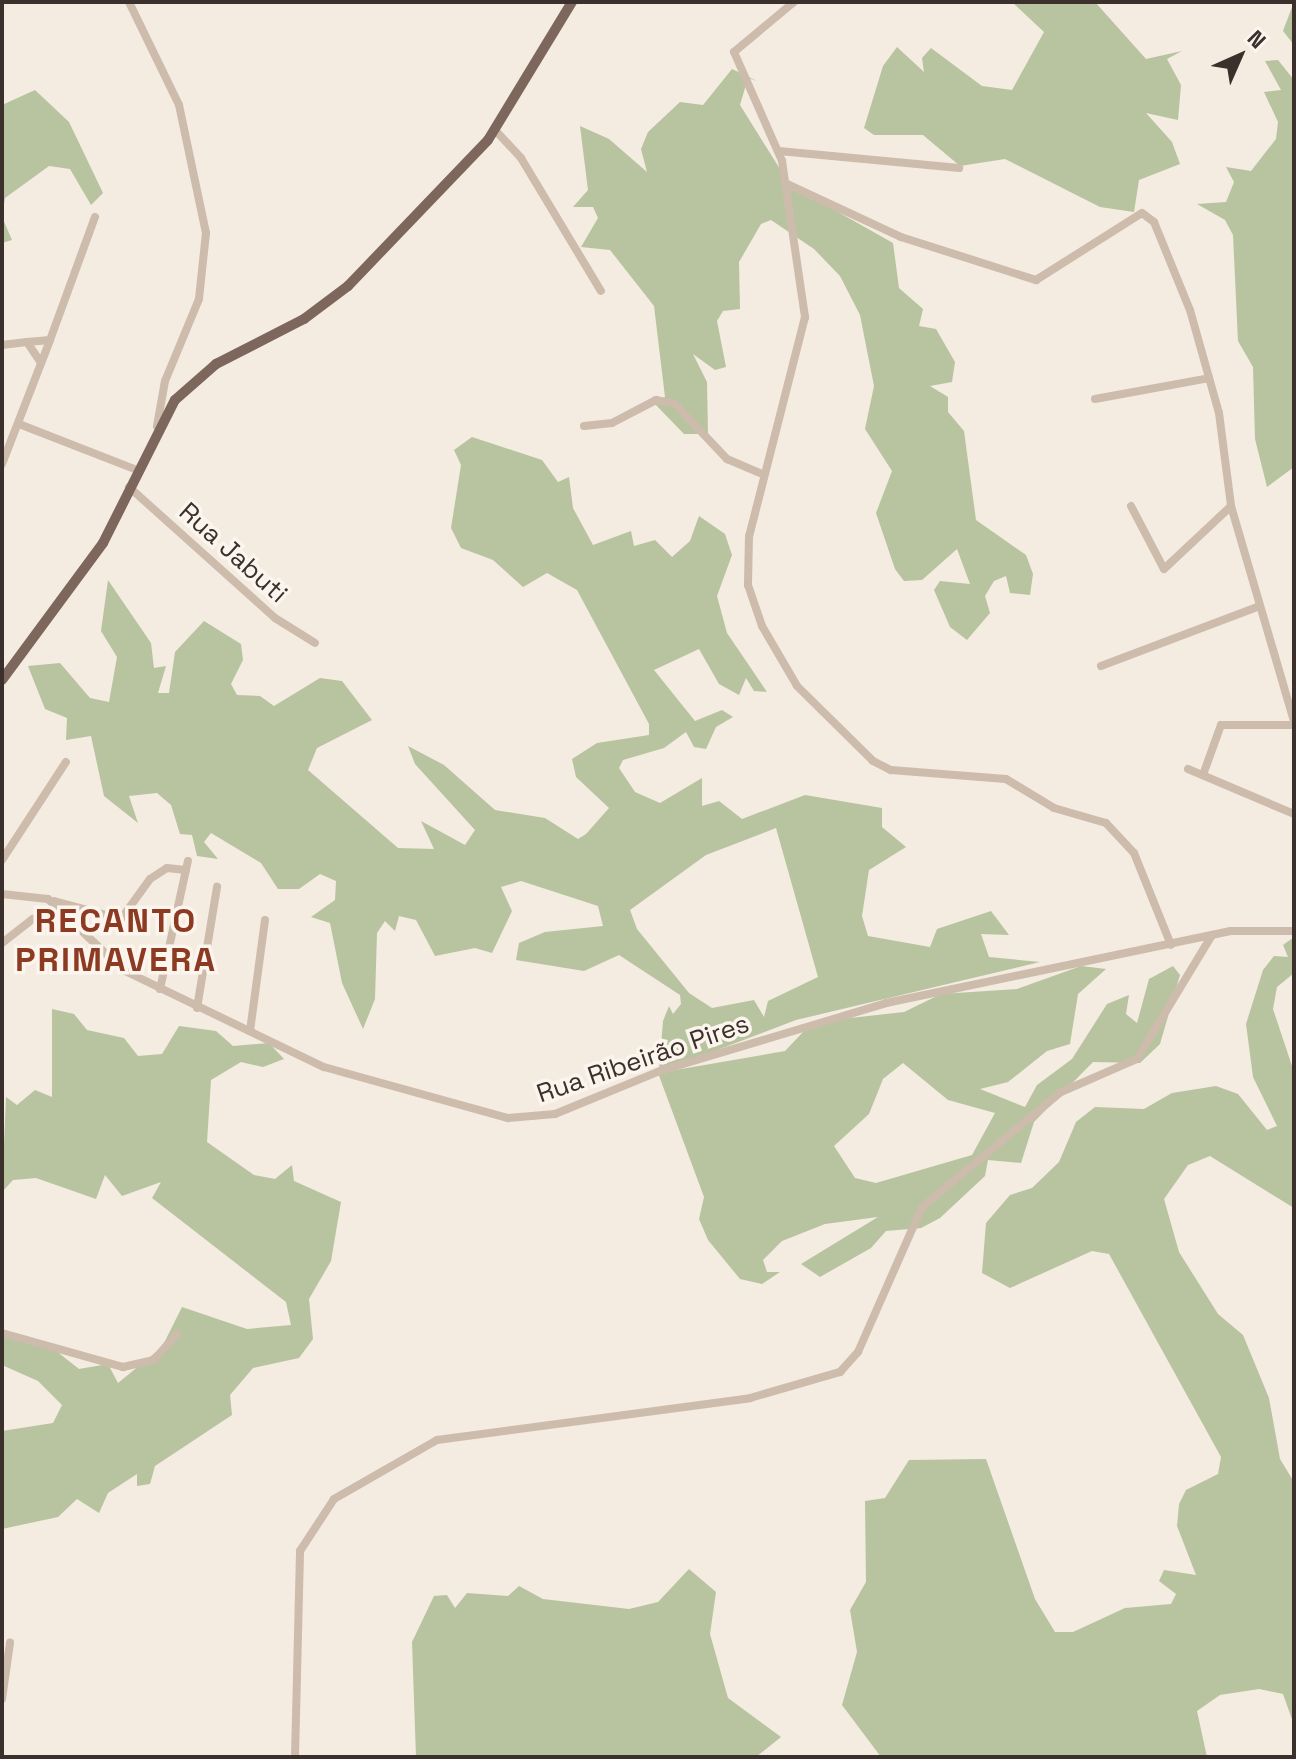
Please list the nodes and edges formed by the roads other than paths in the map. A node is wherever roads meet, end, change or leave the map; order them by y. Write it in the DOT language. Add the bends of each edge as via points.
graph roads {
  1 [pos="129,2"];
  2 [pos="572,2"];
  3 [pos="794,2"];
  4 [pos="495,130"];
  5 [pos="779,151"];
  6 [pos="959,168"];
  7 [pos="787,184"];
  8 [pos="95,217"];
  9 [pos="601,291"];
  10 [pos="50,340"];
  11 [pos="27,342"];
  12 [pos="2,345"];
  13 [pos="41,366"];
  14 [pos="1209,378"];
  15 [pos="1095,399"];
  16 [pos="19,424"];
  17 [pos="157,426"];
  18 [pos="584,426"];
  19 [pos="2,464"];
  20 [pos="137,470"];
  21 [pos="760,473"];
  22 [pos="129,487"];
  23 [pos="1131,506"];
  24 [pos="1231,506"];
  25 [pos="1257,607"];
  26 [pos="315,643"];
  27 [pos="1101,666"];
  28 [pos="2,680"];
  29 [pos="1294,723"];
  30 [pos="66,762"];
  31 [pos="1188,769"];
  32 [pos="1204,772"];
  33 [pos="1294,814"];
  34 [pos="2,860"];
  35 [pos="217,887"];
  36 [pos="2,894"];
  37 [pos="48,899"];
  38 [pos="60,910"];
  39 [pos="265,920"];
  40 [pos="1294,931"];
  41 [pos="1211,937"];
  42 [pos="2,943"];
  43 [pos="1171,945"];
  44 [pos="160,989"];
  45 [pos="197,1008"];
  46 [pos="250,1031"];
  47 [pos="2,1333"];
  48 [pos="177,1334"];
  49 [pos="10,1643"];
  50 [pos="2,1699"];
  51 [pos="295,1757"];
  1 -- 17 [label="street" via="179,105 206,233 199,299 165,381"];
  2 -- 4 [label="main road"];
  3 -- 5 [label="street" via="734,52"];
  4 -- 9 [label="street" via="521,158"];
  4 -- 17 [label="main road" via="348,286 199,376"];
  5 -- 6 [label="street"];
  5 -- 7 [label="street"];
  7 -- 14 [label="street" via="901,237 1036,280 1142,213 1154,222 1174,268"];
  7 -- 21 [label="street" via="804,335"];
  8 -- 10 [label="street"];
  10 -- 11 [label="street"];
  10 -- 13 [label="street"];
  11 -- 12 [label="street"];
  11 -- 13 [label="street"];
  13 -- 16 [label="street"];
  14 -- 15 [label="street"];
  14 -- 24 [label="street"];
  16 -- 19 [label="street"];
  16 -- 20 [label="street"];
  17 -- 20 [label="main road"];
  18 -- 21 [label="street" via="612,423 656,400 675,404 727,459"];
  20 -- 22 [label="main road"];
  21 -- 43 [label="street" via="748,585 781,661 829,724 891,770 1006,779 1054,808 1106,823 1134,853"];
  22 -- 26 [label="street, Rua Jabuti" via="275,618"];
  22 -- 28 [label="main road" via="98,551"];
  23 -- 24 [label="street" via="1164,569"];
  24 -- 25 [label="street"];
  25 -- 27 [label="street"];
  25 -- 29 [label="street"];
  29 -- 32 [label="street" via="1221,725"];
  30 -- 34 [label="street"];
  31 -- 32 [label="street"];
  32 -- 33 [label="street"];
  35 -- 45 [label="street"];
  36 -- 37 [label="street"];
  37 -- 38 [label="street, Rua Ribeirão Pires"];
  37 -- 44 [label="street" via="121,919 150,879 167,868 187,866"];
  38 -- 42 [label="street" via="33,919"];
  38 -- 44 [label="street, Rua Ribeirão Pires" via="106,959"];
  39 -- 46 [label="street"];
  40 -- 41 [label="street, Rua Ribeirão Pires"];
  41 -- 43 [label="street, Rua Ribeirão Pires"];
  41 -- 51 [label="street" via="1137,1059 1061,1092 922,1207 858,1352 840,1372 750,1398 437,1440 334,1499 300,1551"];
  43 -- 46 [label="street, Rua Ribeirão Pires" via="803,1024 534,1118 483,1113 365,1081"];
  44 -- 45 [label="street, Rua Ribeirão Pires"];
  45 -- 46 [label="street, Rua Ribeirão Pires"];
  47 -- 48 [label="street" via="123,1367 154,1360"];
  49 -- 50 [label="street"];
}
